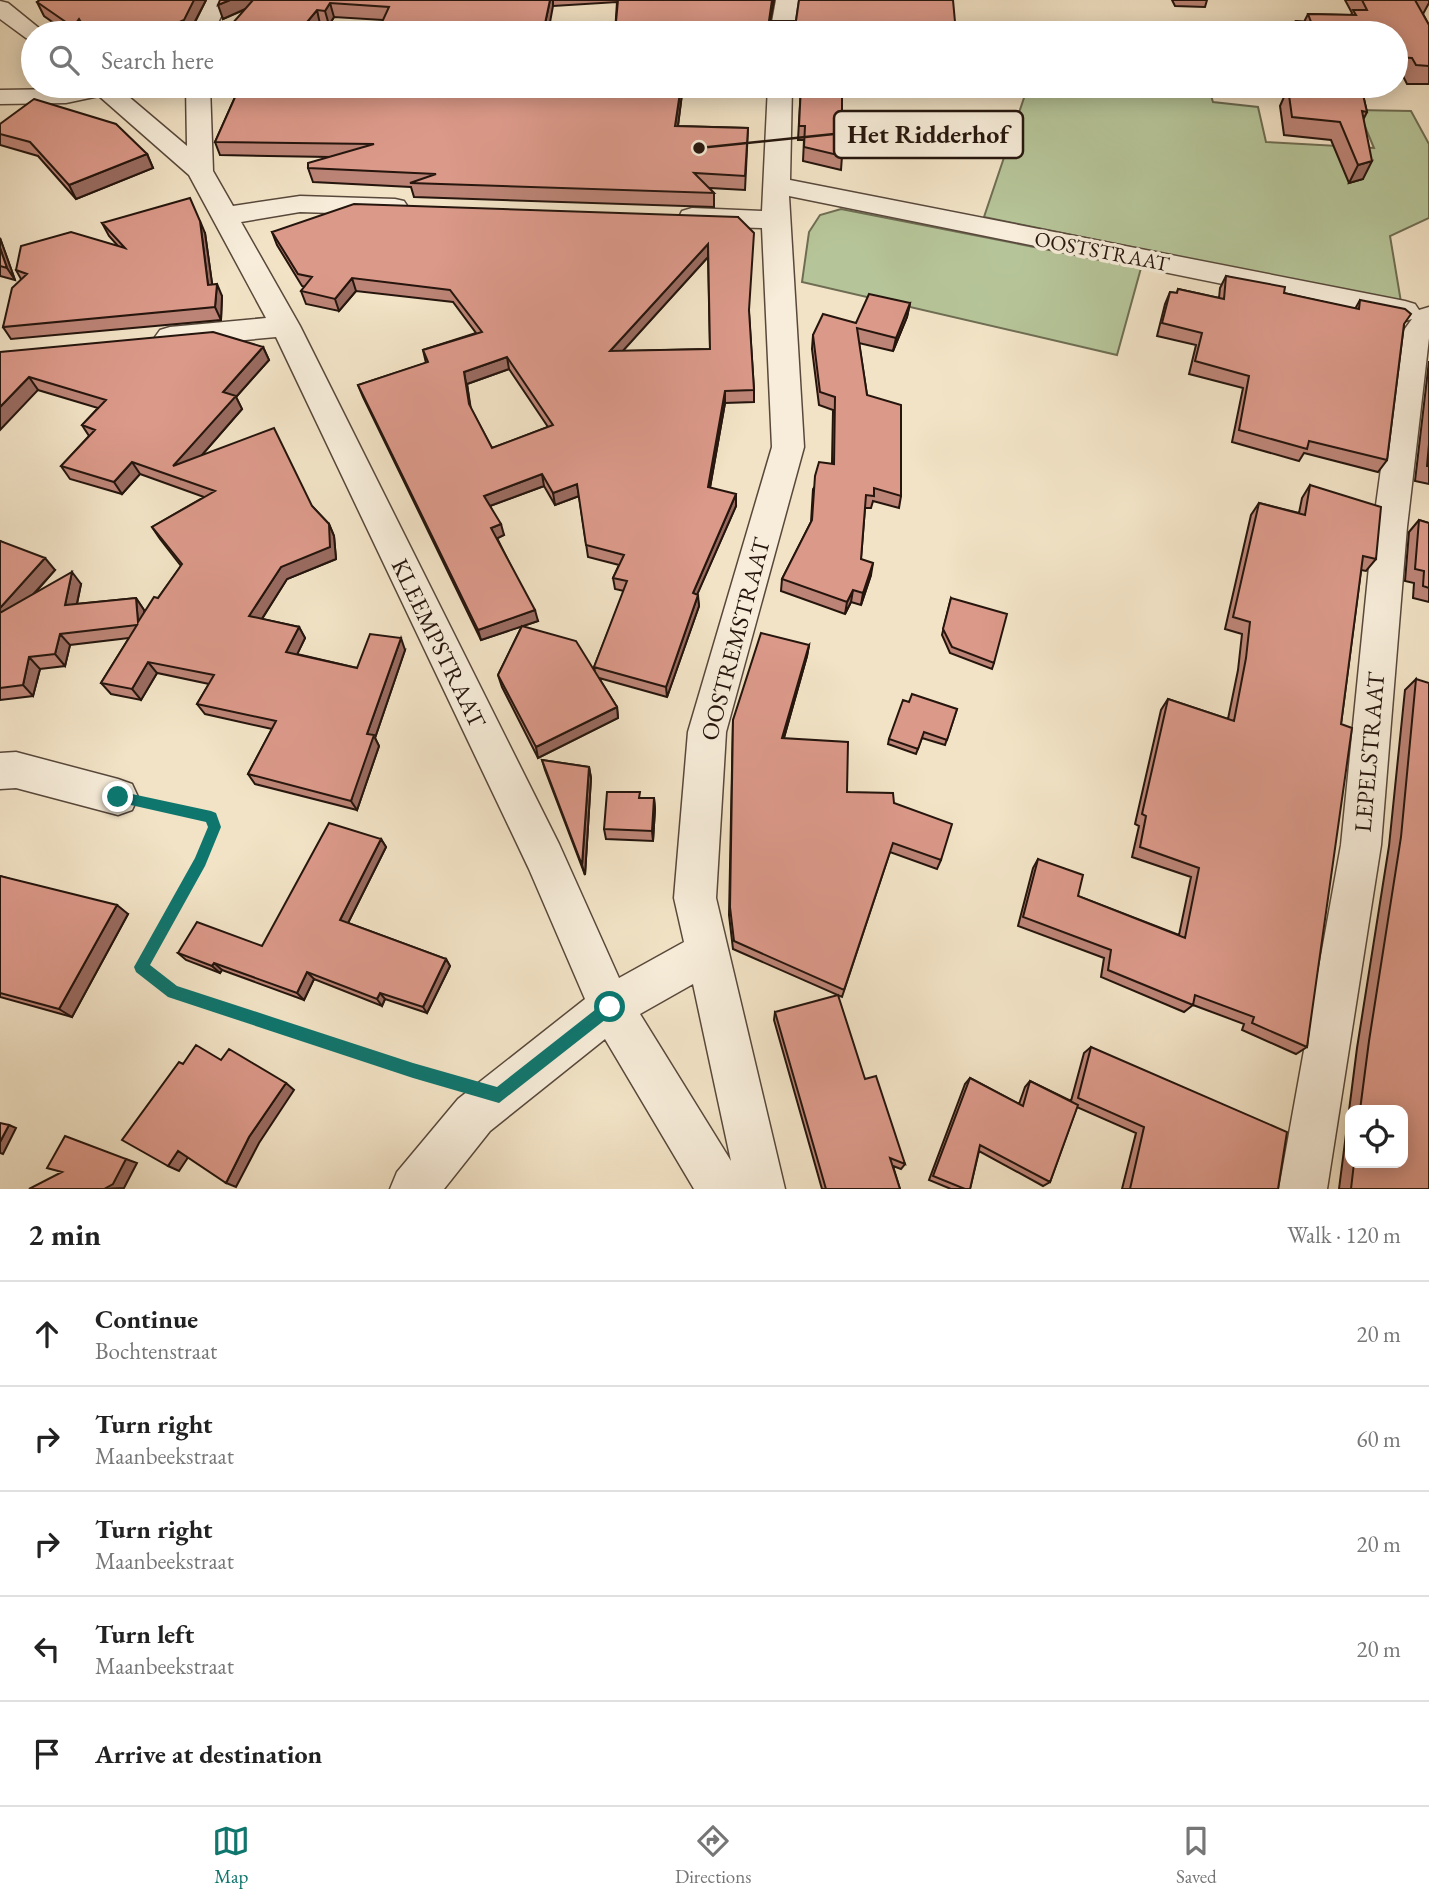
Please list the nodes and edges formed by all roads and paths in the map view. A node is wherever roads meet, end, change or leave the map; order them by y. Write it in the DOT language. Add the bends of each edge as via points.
graph roads {
  1 [pos="218,0"];
  2 [pos="787,0"];
  3 [pos="0,8"];
  4 [pos="208,21"];
  5 [pos="784,21"];
  6 [pos="21,23"];
  7 [pos="0,97"];
  8 [pos="21,97"];
  9 [pos="119,98"];
  10 [pos="198,98"];
  11 [pos="780,98"];
  12 [pos="200,171"];
  13 [pos="776,185"];
  14 [pos="426,208"];
  15 [pos="224,216"];
  16 [pos="664,216"];
  17 [pos="775,220"];
  18 [pos="1429,316"];
  19 [pos="285,326"];
  20 [pos="149,339"];
  21 [pos="0,771"];
  22 [pos="118,797"];
  23 [pos="707,952"];
  24 [pos="610,1007"];
  25 [pos="499,1095"];
  26 [pos="414,1189"];
  27 [pos="721,1189"];
  28 [pos="761,1189"];
  29 [pos="1303,1189"];
  1 -- 4 [label="street"];
  2 -- 5 [label="street"];
  3 -- 6 [label="street"];
  7 -- 8 [label="street"];
  9 -- 12 [label="street"];
  10 -- 12 [label="street, KLEEMPSTRAAT"];
  11 -- 13 [label="street, OOSTREMSTRAAT"];
  12 -- 15 [label="street, KLEEMPSTRAAT"];
  13 -- 17 [label="street, OOSTREMSTRAAT"];
  13 -- 18 [label="street, OOSTSTRAAT"];
  14 -- 15 [label="street" via="300,204"];
  15 -- 19 [label="street, KLEEMPSTRAAT"];
  16 -- 17 [label="street"];
  17 -- 23 [label="street, OOSTREMSTRAAT" via="788,447 707,732 695,898"];
  18 -- 29 [label="street, LEPELSTRAAT" via="1414,337 1390,527 1360,845"];
  19 -- 20 [label="street"];
  19 -- 24 [label="street, KLEEMPSTRAAT" via="545,858"];
  21 -- 22 [label="street" via="16,770"];
  22 -- 25 [label="path" via="211,817 214,827 200,862 141,967 173,992"];
  23 -- 24 [label="street"];
  23 -- 28 [label="street, OOSTREMSTRAAT"];
  24 -- 25 [label="street"];
  24 -- 27 [label="street, KLEEMPSTRAAT"];
  25 -- 26 [label="street" via="474,1115"];
}
